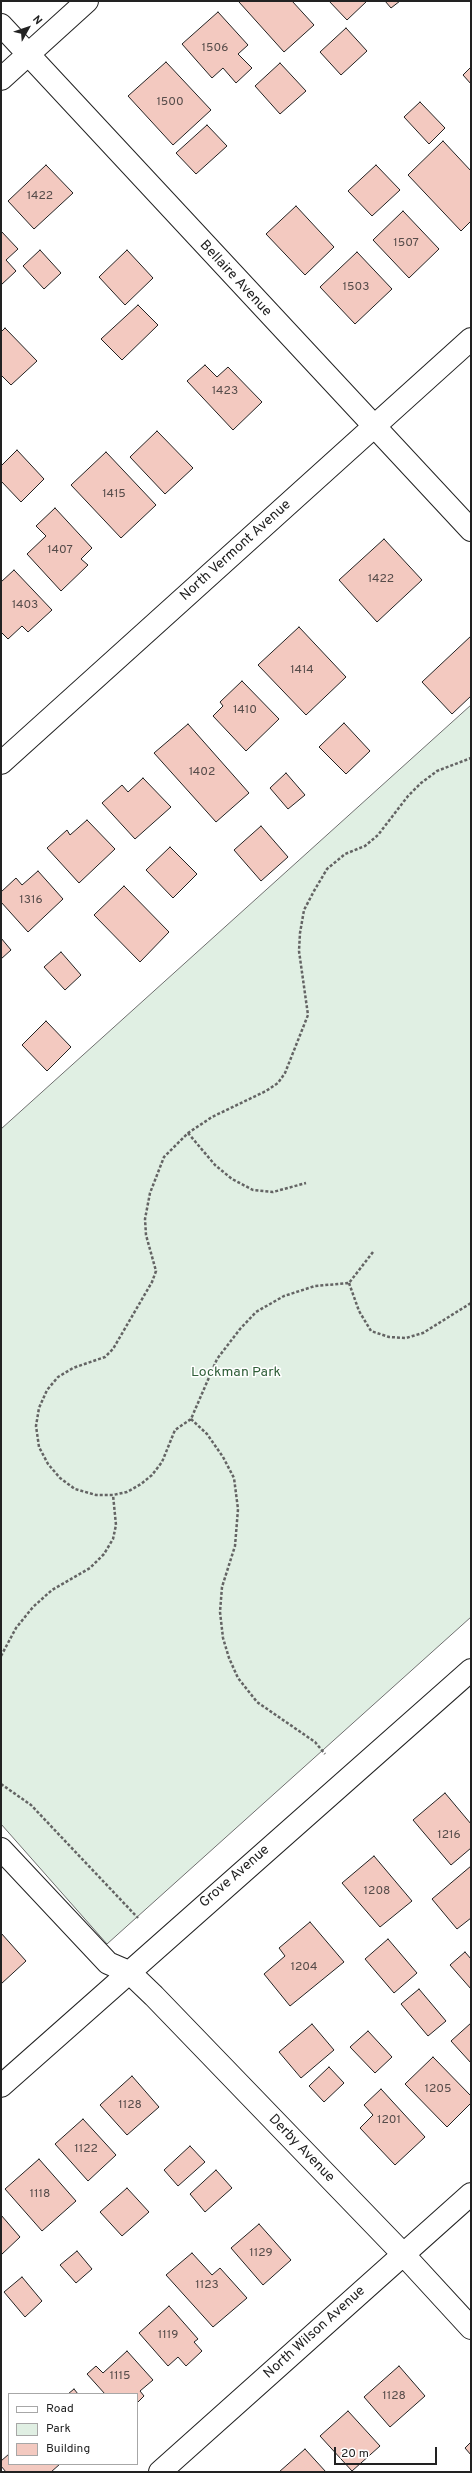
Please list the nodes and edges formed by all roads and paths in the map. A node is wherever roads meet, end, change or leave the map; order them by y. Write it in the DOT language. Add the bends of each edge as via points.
graph roads {
  1 [pos="88,1"];
  2 [pos="1,25"];
  3 [pos="28,54"];
  4 [pos="1,79"];
  5 [pos="471,339"];
  6 [pos="373,427"];
  7 [pos="471,530"];
  8 [pos="471,758"];
  9 [pos="1,763"];
  10 [pos="188,1133"];
  11 [pos="306,1183"];
  12 [pos="373,1252"];
  13 [pos="349,1284"];
  14 [pos="471,1303"];
  15 [pos="191,1419"];
  16 [pos="113,1496"];
  17 [pos="1,1656"];
  18 [pos="471,1670"];
  19 [pos="325,1754"];
  20 [pos="1,1784"];
  21 [pos="1,1850"];
  22 [pos="138,1918"];
  23 [pos="129,1972"];
  24 [pos="1,2086"];
  25 [pos="471,2194"];
  26 [pos="403,2254"];
  27 [pos="471,2328"];
  28 [pos="160,2472"];
  1 -- 3 [label="street"];
  2 -- 3 [label="street, Bellaire Avenue"];
  3 -- 4 [label="street"];
  3 -- 6 [label="street, Bellaire Avenue"];
  5 -- 6 [label="street, North Vermont Avenue"];
  6 -- 7 [label="street, Bellaire Avenue"];
  6 -- 9 [label="street, North Vermont Avenue"];
  8 -- 10 [label="path" via="437,771 408,796 378,835 364,846 345,854 328,869 304,910 299,951 308,1014 285,1073 278,1083 266,1091 212,1117"];
  10 -- 11 [label="path" via="215,1165 232,1179 253,1190 273,1192"];
  10 -- 16 [label="path" via="164,1157 150,1192 145,1219 146,1235 156,1271 152,1282 113,1349 105,1357 73,1368 58,1377 47,1390 38,1408 38,1447 48,1464 60,1478 75,1489 96,1495"];
  12 -- 13 [label="path"];
  13 -- 14 [label="path" via="359,1311 371,1331 389,1337 406,1338 423,1333"];
  13 -- 15 [label="path" via="315,1286 284,1296 256,1312 217,1359"];
  15 -- 16 [label="path" via="175,1430 162,1462 152,1475 127,1492"];
  15 -- 19 [label="path" via="207,1434 234,1478 238,1509 235,1546 222,1587 220,1612 223,1638 229,1658 238,1678 257,1702 315,1742"];
  16 -- 17 [label="path" via="116,1525 104,1554 90,1568 52,1590 33,1607 16,1628"];
  18 -- 23 [label="street, Grove Avenue"];
  20 -- 22 [label="path" via="31,1805"];
  21 -- 23 [label="street" via="108,1963"];
  23 -- 24 [label="street, Grove Avenue"];
  23 -- 26 [label="street, Derby Avenue"];
  25 -- 26 [label="street, North Wilson Avenue"];
  26 -- 27 [label="street, Derby Avenue"];
  26 -- 28 [label="street, North Wilson Avenue"];
}
